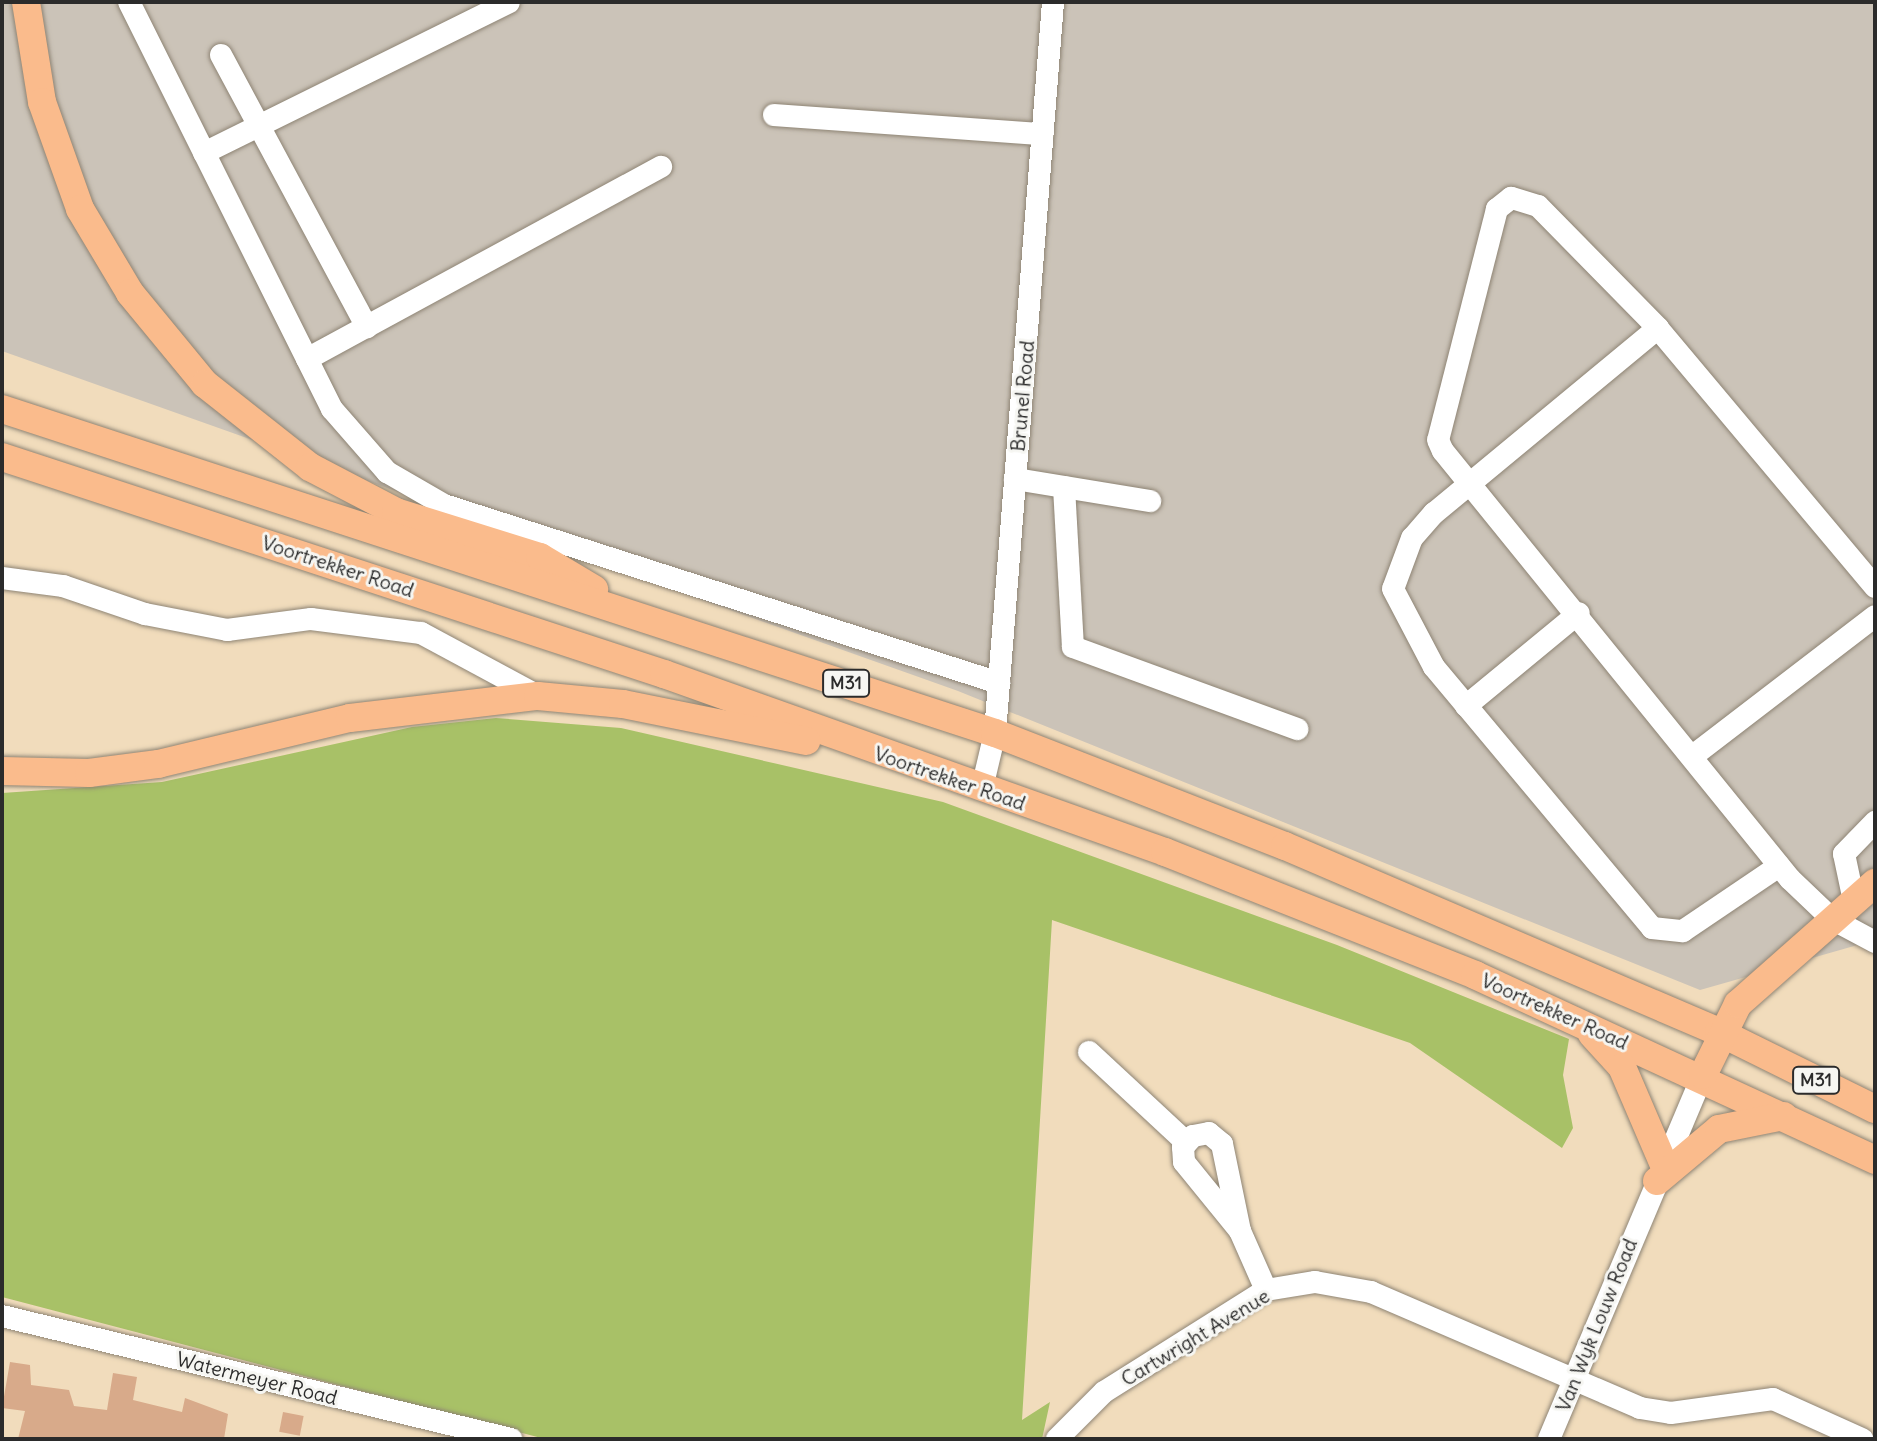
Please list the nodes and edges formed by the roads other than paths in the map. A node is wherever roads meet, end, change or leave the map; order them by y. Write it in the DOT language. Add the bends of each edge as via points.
graph roads {
  1 [pos="26,2"];
  2 [pos="129,2"];
  3 [pos="509,2"];
  4 [pos="1053,2"];
  5 [pos="221,55"];
  6 [pos="774,115"];
  7 [pos="259,126"];
  8 [pos="1042,134"];
  9 [pos="204,153"];
  10 [pos="661,167"];
  11 [pos="367,327"];
  12 [pos="1658,328"];
  13 [pos="307,359"];
  14 [pos="2,409"];
  15 [pos="2,457"];
  16 [pos="1015,479"];
  17 [pos="1468,482"];
  18 [pos="1064,487"];
  19 [pos="1150,501"];
  20 [pos="2,578"];
  21 [pos="1875,587"];
  22 [pos="628,609"];
  23 [pos="1579,613"];
  24 [pos="1875,616"];
  25 [pos="999,683"];
  26 [pos="538,696"];
  27 [pos="1466,706"];
  28 [pos="1297,729"];
  29 [pos="995,733"];
  30 [pos="878,754"];
  31 [pos="1694,755"];
  32 [pos="2,771"];
  33 [pos="982,788"];
  34 [pos="1875,822"];
  35 [pos="1779,866"];
  36 [pos="1864,892"];
  37 [pos="1832,919"];
  38 [pos="1875,942"];
  39 [pos="1583,1025"];
  40 [pos="1719,1032"];
  41 [pos="1089,1052"];
  42 [pos="1703,1075"];
  43 [pos="1875,1109"];
  44 [pos="1789,1116"];
  45 [pos="1186,1142"];
  46 [pos="1875,1160"];
  47 [pos="1660,1173"];
  48 [pos="1240,1231"];
  49 [pos="1266,1290"];
  50 [pos="2,1316"];
  51 [pos="1575,1380"];
  52 [pos="437,1430"];
  53 [pos="511,1439"];
  54 [pos="1057,1439"];
  55 [pos="1549,1439"];
  56 [pos="1862,1439"];
  1 -- 22 [label="main road" via="42,102 80,209 130,293 205,384 310,467 396,512 540,557"];
  2 -- 9 [label="street"];
  3 -- 7 [label="street"];
  4 -- 8 [label="street, Brunel Road"];
  5 -- 7 [label="street"];
  6 -- 8 [label="street"];
  7 -- 9 [label="street"];
  7 -- 11 [label="street"];
  8 -- 16 [label="street, Brunel Road"];
  9 -- 13 [label="street"];
  10 -- 11 [label="street"];
  11 -- 13 [label="street"];
  12 -- 17 [label="street"];
  12 -- 17 [label="street" via="1538,206 1511,198 1491,220 1438,440"];
  12 -- 21 [label="street"];
  13 -- 25 [label="street" via="365,453 424,496"];
  14 -- 22 [label="main road, Voortrekker Road / M31" via="338,523"];
  15 -- 30 [label="main road, Voortrekker Road / M31" via="649,669"];
  16 -- 18 [label="street"];
  16 -- 25 [label="street, Brunel Road"];
  17 -- 23 [label="street"];
  17 -- 27 [label="street" via="1412,538 1393,589 1415,640"];
  18 -- 19 [label="street"];
  18 -- 28 [label="street" via="1073,647"];
  20 -- 26 [label="street" via="63,586 145,614 227,630 311,619 421,633"];
  22 -- 29 [label="main road, Voortrekker Road / M31"];
  23 -- 27 [label="street"];
  23 -- 31 [label="street"];
  24 -- 31 [label="street"];
  25 -- 29 [label="street, Brunel Road"];
  26 -- 30 [label="main road" via="623,704"];
  26 -- 32 [label="main road" via="350,718 158,764 89,773"];
  27 -- 35 [label="street" via="1652,928 1683,931"];
  29 -- 33 [label="street, Brunel Road"];
  29 -- 40 [label="main road, Voortrekker Road / M31" via="1285,846"];
  30 -- 33 [label="main road, Voortrekker Road / M31"];
  31 -- 35 [label="street"];
  33 -- 39 [label="main road, Voortrekker Road / M31" via="1179,858"];
  34 -- 36 [label="street" via="1844,854"];
  35 -- 37 [label="street"];
  36 -- 37 [label="main road"];
  37 -- 38 [label="street"];
  37 -- 40 [label="main road" via="1753,989"];
  39 -- 42 [label="main road, Voortrekker Road / M31"];
  39 -- 47 [label="main road" via="1622,1067"];
  40 -- 42 [label="main road"];
  40 -- 43 [label="main road, Voortrekker Road / M31"];
  41 -- 45 [label="street"];
  42 -- 44 [label="main road, Voortrekker Road / M31"];
  42 -- 47 [label="street, Van Wyk Louw Road"];
  44 -- 46 [label="main road, Voortrekker Road / M31"];
  44 -- 47 [label="main road" via="1751,1117 1719,1129"];
  45 -- 48 [label="street" via="1189,1172"];
  45 -- 48 [label="street" via="1209,1133 1222,1144"];
  47 -- 51 [label="street, Van Wyk Louw Road"];
  48 -- 49 [label="street"];
  49 -- 51 [label="street, Cartwright Avenue" via="1348,1285"];
  49 -- 54 [label="street, Cartwright Avenue" via="1104,1392"];
  50 -- 52 [label="street, Watermeyer Road"];
  51 -- 55 [label="street, Van Wyk Louw Road"];
  51 -- 56 [label="street, Cartwright Avenue" via="1659,1412 1773,1399"];
  52 -- 53 [label="street, Watermeyer Road"];
}
